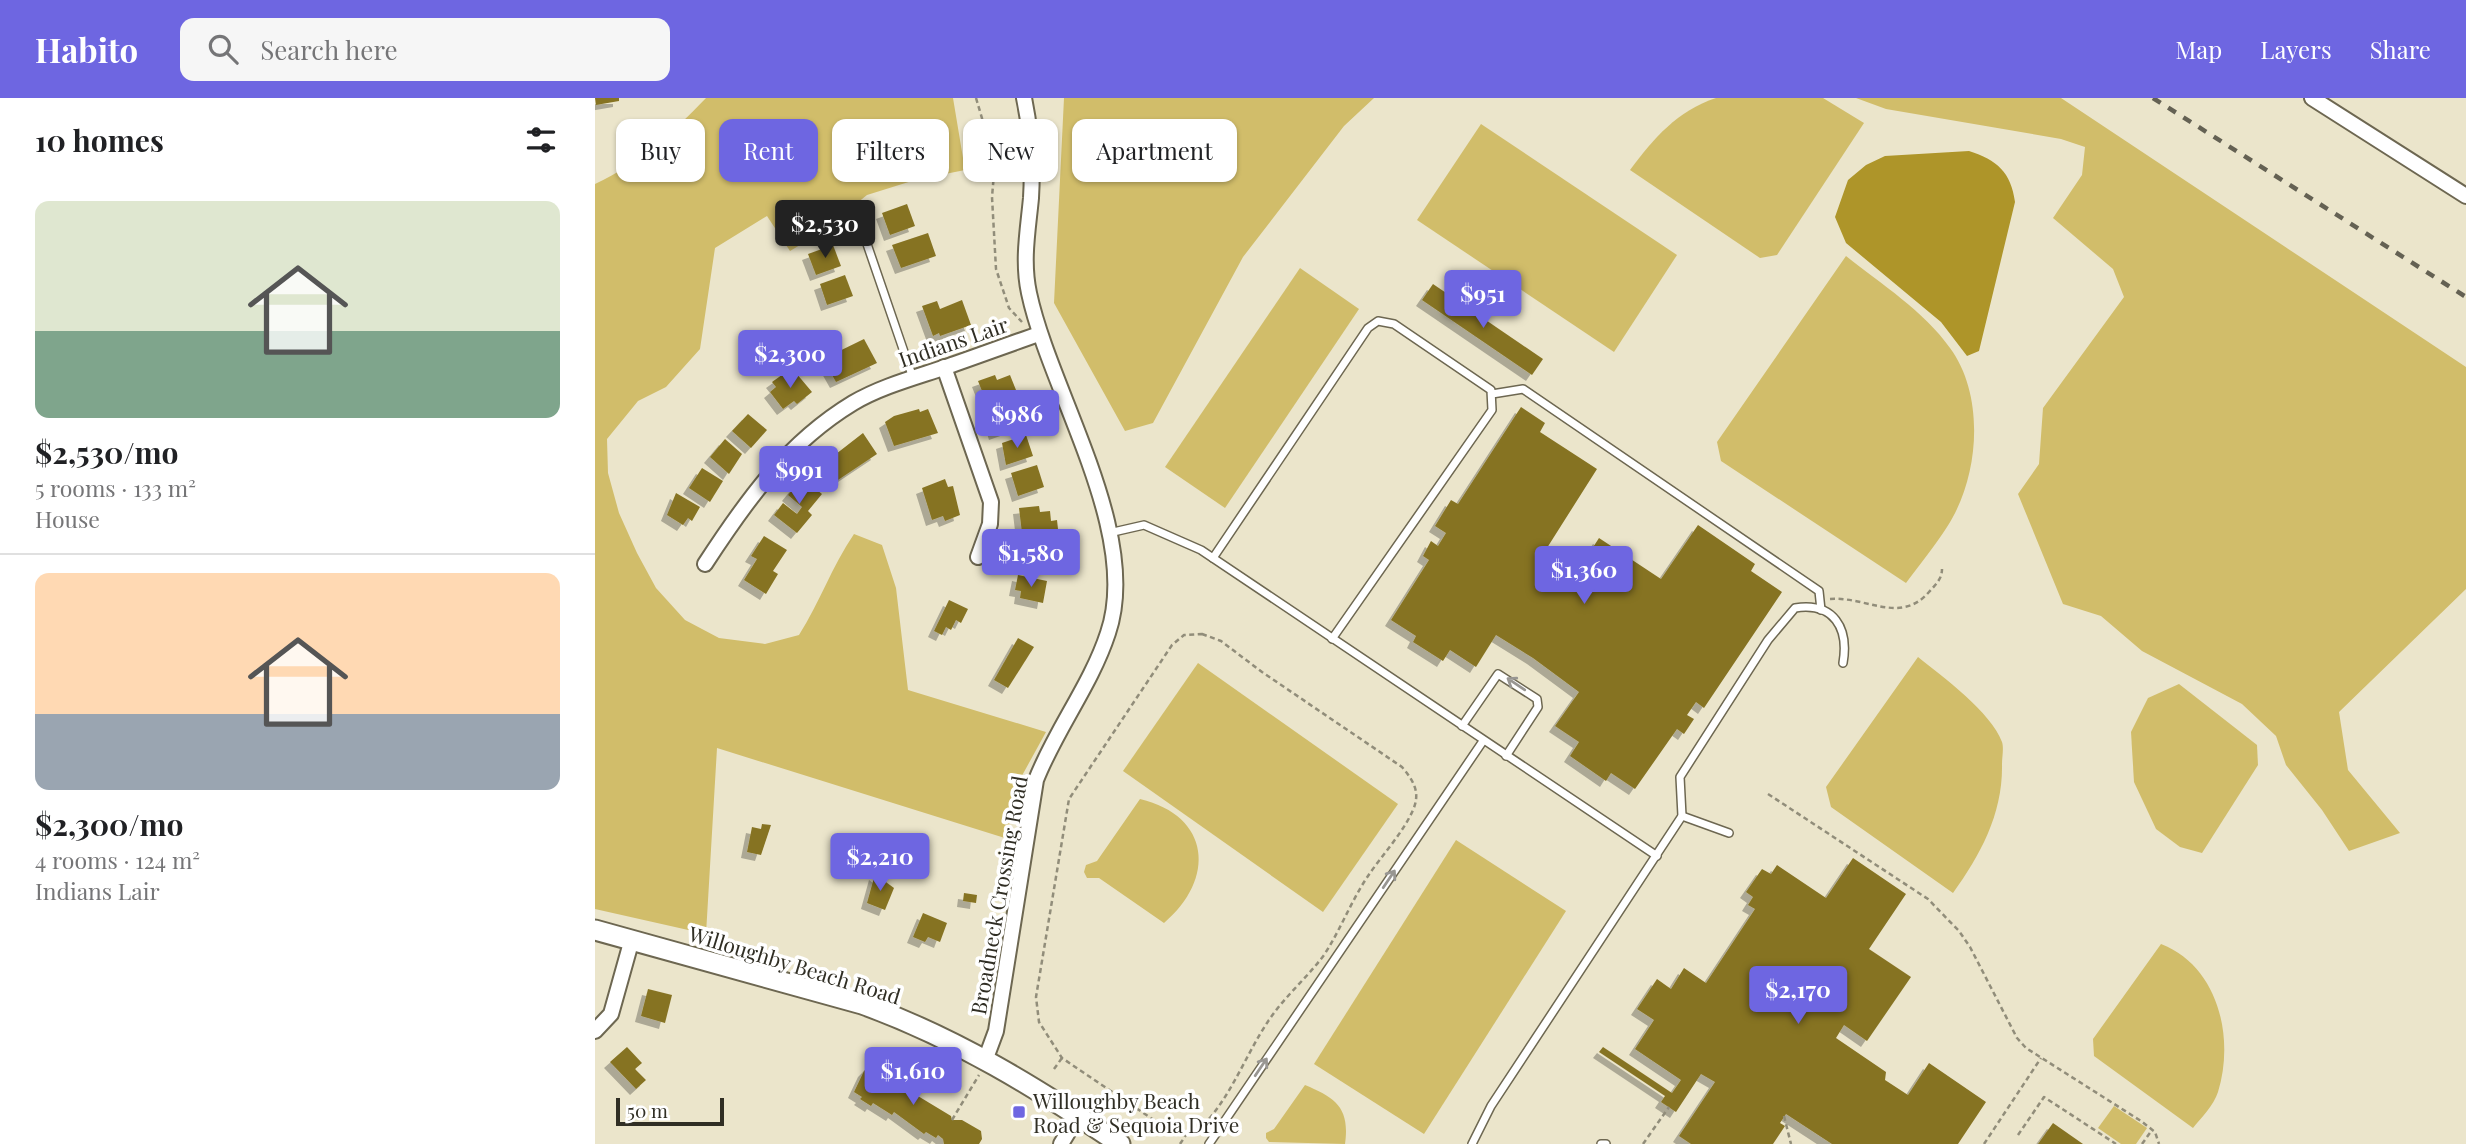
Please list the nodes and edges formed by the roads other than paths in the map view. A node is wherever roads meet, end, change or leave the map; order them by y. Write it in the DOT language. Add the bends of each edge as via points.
graph roads {
  1 [pos="1024,98"];
  2 [pos="2312,98"];
  3 [pos="2466,196"];
  4 [pos="863,220"];
  5 [pos="1039,334"];
  6 [pos="944,367"];
  7 [pos="913,377"];
  8 [pos="1492,394"];
  9 [pos="1109,534"];
  10 [pos="978,557"];
  11 [pos="1213,558"];
  12 [pos="705,564"];
  13 [pos="1821,610"];
  14 [pos="1332,639"];
  15 [pos="1843,663"];
  16 [pos="1462,726"];
  17 [pos="1483,741"];
  18 [pos="1506,756"];
  19 [pos="1682,816"];
  20 [pos="1729,833"];
  21 [pos="1657,856"];
  22 [pos="595,930"];
  23 [pos="632,939"];
  24 [pos="595,1031"];
  25 [pos="983,1067"];
  26 [pos="1078,1116"];
  27 [pos="1061,1144"];
  28 [pos="1120,1144"];
  29 [pos="1209,1144"];
  30 [pos="1472,1144"];
  1 -- 5 [label="street, Broadneck Crossing Road" via="1031,142 1025,257"];
  2 -- 3 [label="street"];
  4 -- 7 [label="lane"];
  5 -- 6 [label="street, Indians Lair"];
  5 -- 9 [label="street, Broadneck Crossing Road"];
  6 -- 7 [label="street, Indians Lair"];
  6 -- 10 [label="street" via="991,502 990,524"];
  7 -- 12 [label="street, Indians Lair" via="854,402 817,429 751,494"];
  8 -- 11 [label="lane" via="1394,324 1378,321 1367,328"];
  8 -- 13 [label="lane" via="1523,389 1819,591"];
  8 -- 14 [label="lane" via="1492,410"];
  9 -- 11 [label="lane" via="1144,525"];
  9 -- 25 [label="street, Broadneck Crossing Road" via="1115,600 1109,632 1036,780 996,1031"];
  11 -- 14 [label="lane"];
  13 -- 15 [label="lane" via="1838,621 1847,643"];
  13 -- 19 [label="lane" via="1795,608 1769,640 1680,777"];
  14 -- 16 [label="lane"];
  16 -- 17 [label="lane"];
  18 -- 16 [label="lane, one-way" via="1538,703 1503,676 1494,676"];
  17 -- 18 [label="lane"];
  29 -- 17 [label="lane, one-way"];
  18 -- 21 [label="lane"];
  19 -- 20 [label="lane"];
  19 -- 21 [label="lane"];
  21 -- 30 [label="lane" via="1491,1106"];
  22 -- 23 [label="street, Willoughby Beach Road"];
  23 -- 24 [label="street" via="611,1014"];
  23 -- 25 [label="street, Willoughby Beach Road" via="862,1004"];
  25 -- 26 [label="street, Willoughby Beach Road"];
  26 -- 27 [label="street"];
  26 -- 28 [label="street, Willoughby Beach Road"];
}
